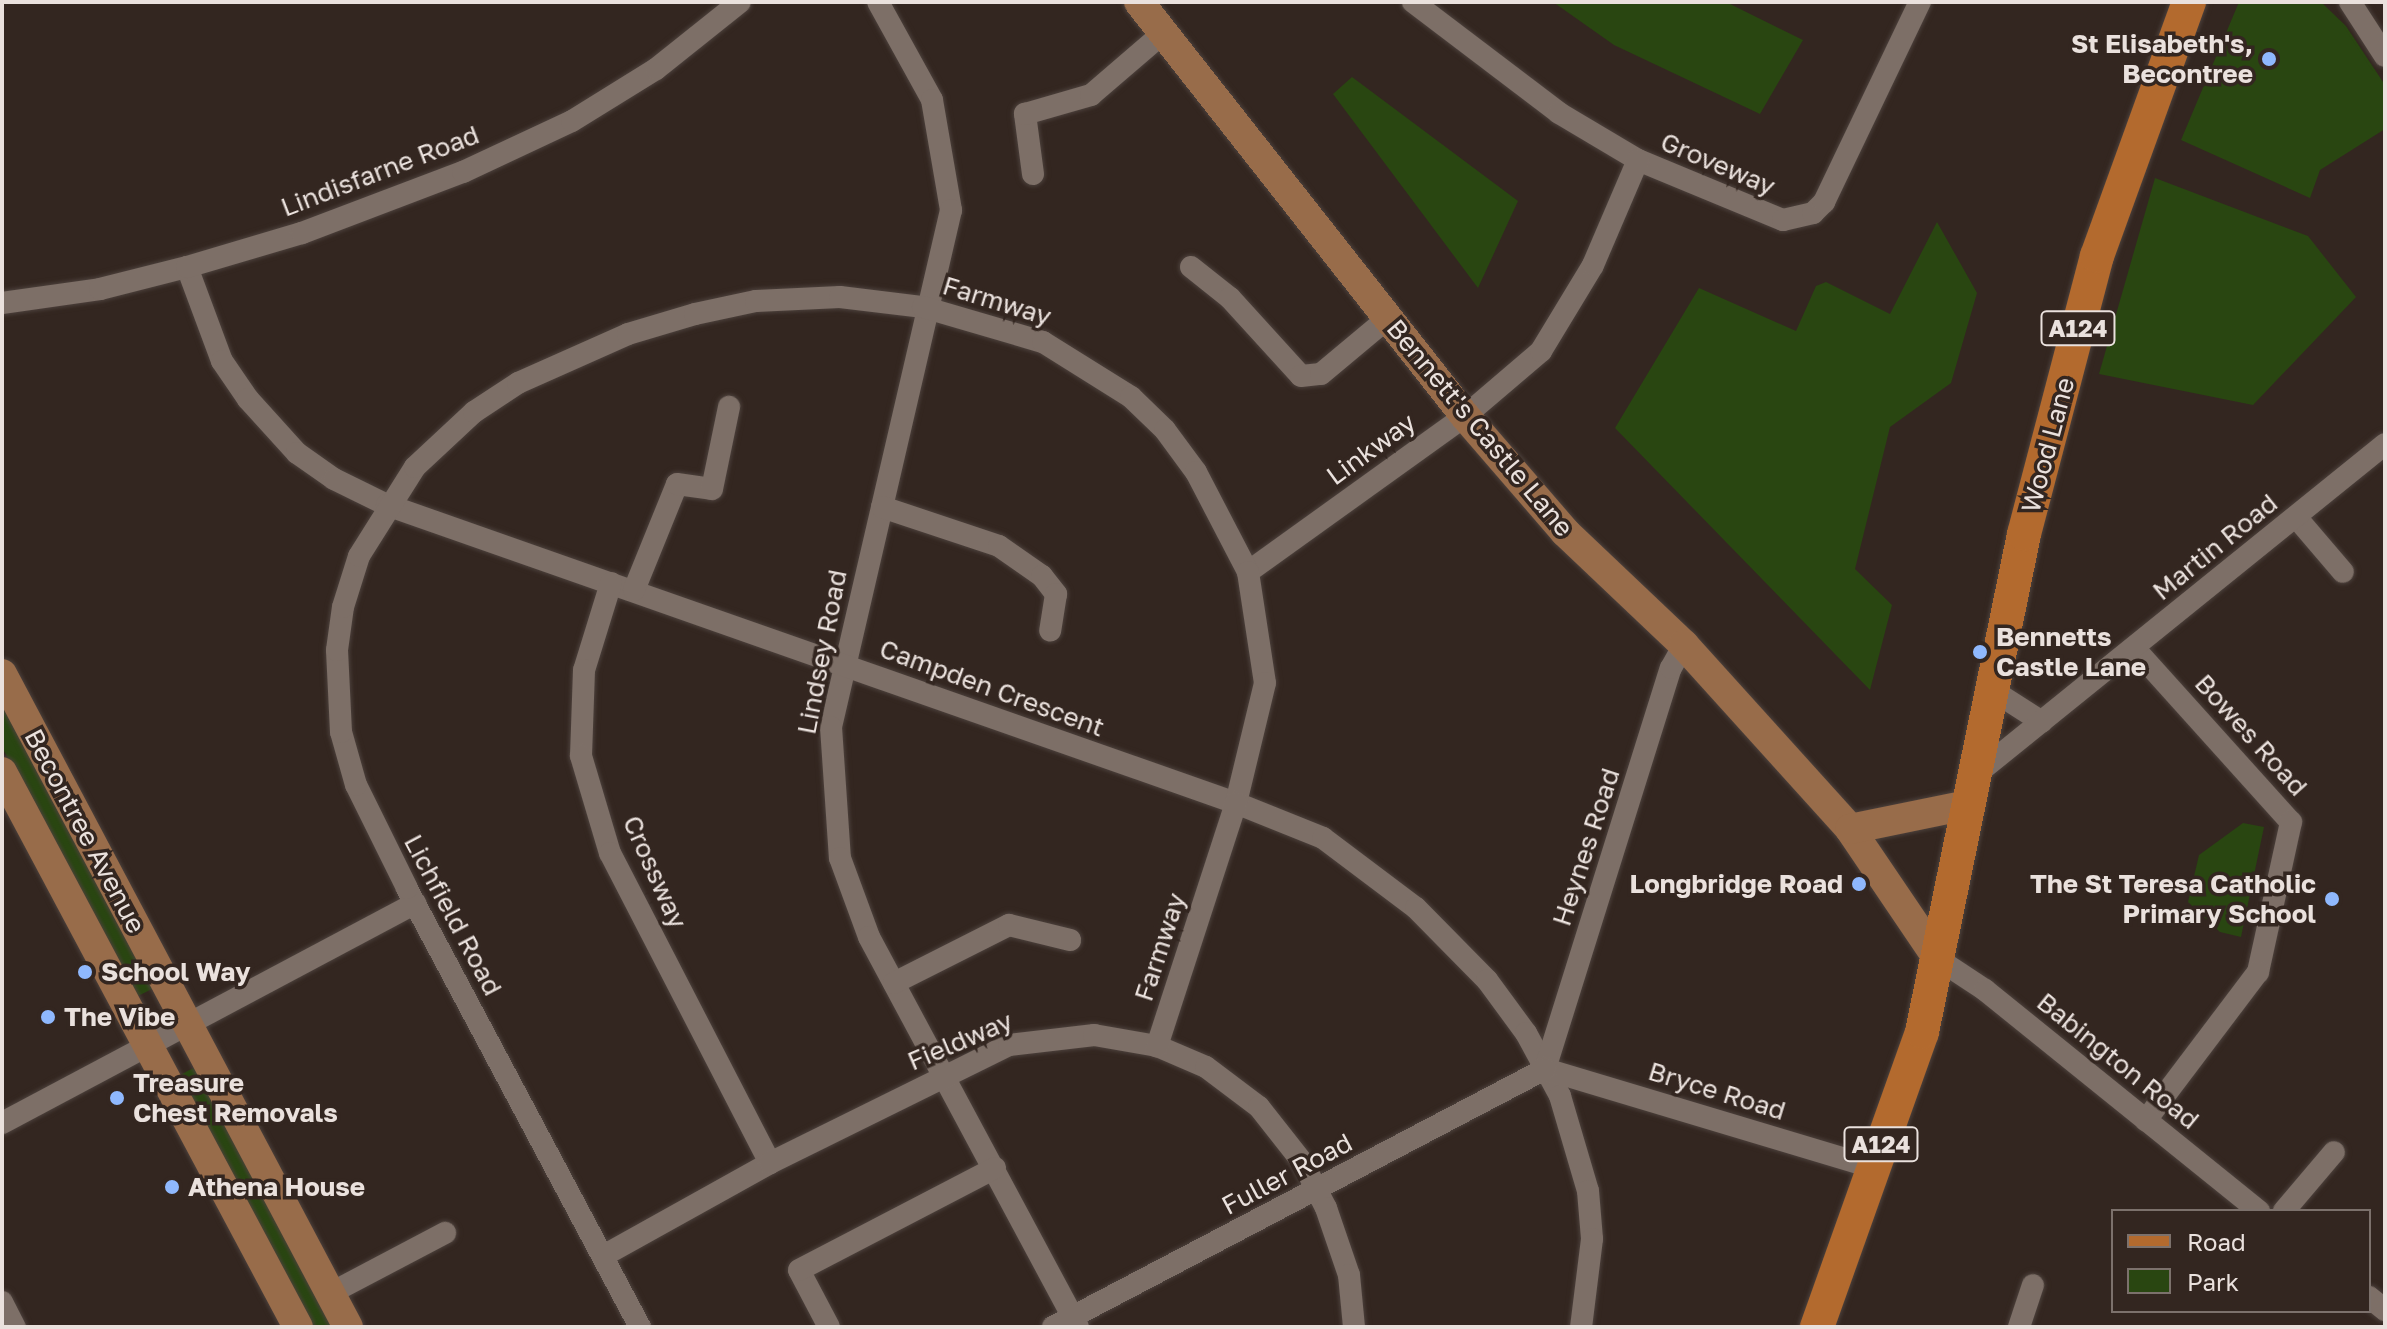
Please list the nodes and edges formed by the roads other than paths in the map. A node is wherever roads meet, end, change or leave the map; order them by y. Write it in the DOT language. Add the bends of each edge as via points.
graph roads {
  1 [pos="740,2"];
  2 [pos="878,2"];
  3 [pos="1139,2"];
  4 [pos="1413,2"];
  5 [pos="1920,2"];
  6 [pos="2189,2"];
  7 [pos="2350,2"];
  8 [pos="1163,33"];
  9 [pos="2385,56"];
  10 [pos="1638,160"];
  11 [pos="1033,174"];
  12 [pos="187,267"];
  13 [pos="1191,267"];
  14 [pos="2,303"];
  15 [pos="931,310"];
  16 [pos="1388,318"];
  17 [pos="729,407"];
  18 [pos="1465,416"];
  19 [pos="2385,444"];
  20 [pos="387,505"];
  21 [pos="882,507"];
  22 [pos="2296,517"];
  23 [pos="1248,572"];
  24 [pos="2343,572"];
  25 [pos="611,583"];
  26 [pos="634,590"];
  27 [pos="1050,631"];
  28 [pos="1684,645"];
  29 [pos="2135,649"];
  30 [pos="843,663"];
  31 [pos="2,674"];
  32 [pos="1992,690"];
  33 [pos="2042,722"];
  34 [pos="2,772"];
  35 [pos="1970,790"];
  36 [pos="1236,803"];
  37 [pos="1850,829"];
  38 [pos="415,903"];
  39 [pos="1070,940"];
  40 [pos="1938,959"];
  41 [pos="894,983"];
  42 [pos="188,1023"];
  43 [pos="1157,1046"];
  44 [pos="150,1047"];
  45 [pos="1545,1069"];
  46 [pos="944,1075"];
  47 [pos="2146,1120"];
  48 [pos="2,1123"];
  49 [pos="2334,1152"];
  50 [pos="770,1163"];
  51 [pos="1872,1167"];
  52 [pos="995,1168"];
  53 [pos="1318,1190"];
  54 [pos="2257,1209"];
  55 [pos="2286,1209"];
  56 [pos="445,1233"];
  57 [pos="603,1256"];
  58 [pos="2033,1285"];
  59 [pos="331,1293"];
  60 [pos="2,1302"];
  61 [pos="1068,1323"];
  62 [pos="15,1327"];
  63 [pos="298,1327"];
  64 [pos="348,1327"];
  65 [pos="640,1327"];
  66 [pos="829,1327"];
  67 [pos="1354,1327"];
  68 [pos="1581,1327"];
  69 [pos="1817,1327"];
  70 [pos="2019,1327"];
  1 -- 12 [label="street, Lindisfarne Road" via="656,69 572,121 448,178 302,233"];
  2 -- 15 [label="street, Lindsey Road" via="932,100 946,178 951,210"];
  3 -- 8 [label="main road, Bennett's Castle Lane"];
  4 -- 10 [label="street, Groveway" via="1559,113"];
  5 -- 10 [label="street, Groveway" via="1813,213 1783,220 1761,214"];
  6 -- 32 [label="main road, Wood Lane / A124" via="2097,256 2024,534"];
  7 -- 9 [label="street"];
  8 -- 11 [label="street" via="1091,95 1025,114"];
  8 -- 16 [label="main road, Bennett's Castle Lane"];
  10 -- 18 [label="street, Linkway" via="1566,317 1541,351"];
  12 -- 14 [label="street, Lindisfarne Road" via="100,289"];
  12 -- 20 [label="street, Campden Crescent" via="222,361 272,428 334,479"];
  13 -- 16 [label="street" via="1230,298 1301,376 1321,374"];
  15 -- 20 [label="street, Farmway" via="840,297 756,301 628,334 518,383 474,412 415,467"];
  15 -- 21 [label="street, Lindsey Road"];
  15 -- 23 [label="street, Farmway" via="1043,342 1131,397 1165,430 1196,472"];
  16 -- 18 [label="main road, Bennett's Castle Lane"];
  17 -- 26 [label="street" via="712,489 677,484"];
  18 -- 23 [label="street, Linkway"];
  18 -- 28 [label="main road, Bennett's Castle Lane" via="1565,532"];
  19 -- 22 [label="street, Martin Road"];
  20 -- 25 [label="street, Campden Crescent"];
  20 -- 38 [label="street, Lichfield Road" via="359,556 343,607 337,696 356,785"];
  21 -- 27 [label="street" via="999,546 1042,576 1056,594"];
  21 -- 30 [label="street, Lindsey Road"];
  22 -- 24 [label="street"];
  22 -- 29 [label="street, Martin Road"];
  23 -- 36 [label="street, Farmway" via="1265,683"];
  25 -- 26 [label="street, Campden Crescent"];
  25 -- 50 [label="street, Crossway" via="584,670 581,756 610,853"];
  26 -- 30 [label="street, Campden Crescent"];
  28 -- 37 [label="main road, Bennett's Castle Lane"];
  28 -- 45 [label="street, Heynes Road" via="1671,668"];
  29 -- 33 [label="street, Martin Road"];
  29 -- 47 [label="street, Bowes Road" via="2291,822 2258,972"];
  30 -- 36 [label="street, Campden Crescent"];
  30 -- 41 [label="street, Lindsey Road" via="831,727 840,858 869,937"];
  31 -- 42 [label="main road, Becontree Avenue"];
  32 -- 33 [label="street"];
  32 -- 35 [label="main road, Wood Lane / A124"];
  33 -- 35 [label="street, Martin Road"];
  34 -- 44 [label="main road, Becontree Avenue"];
  35 -- 37 [label="main road"];
  35 -- 40 [label="main road, A124"];
  36 -- 43 [label="street, Farmway"];
  36 -- 45 [label="street, Campden Crescent" via="1323,838 1416,908 1487,980"];
  37 -- 40 [label="main road, Bennett's Castle Lane"];
  38 -- 42 [label="street"];
  38 -- 57 [label="street, Lichfield Road"];
  39 -- 41 [label="street" via="1009,925"];
  40 -- 47 [label="street, Babington Road" via="1985,990"];
  40 -- 51 [label="main road, A124" via="1922,1032"];
  41 -- 46 [label="street, Lindsey Road"];
  42 -- 44 [label="street"];
  42 -- 59 [label="main road, Becontree Avenue"];
  43 -- 46 [label="street, Fieldway" via="1094,1035 1046,1037 1009,1045"];
  43 -- 53 [label="street, Fieldway" via="1206,1067 1259,1107"];
  44 -- 48 [label="street"];
  44 -- 63 [label="main road, Becontree Avenue"];
  45 -- 51 [label="street, Bryce Road"];
  45 -- 53 [label="street, Fuller Road"];
  45 -- 68 [label="street, Campden Crescent" via="1576,1141 1588,1191 1592,1239"];
  46 -- 50 [label="street, Fieldway"];
  46 -- 52 [label="street, Lindsey Road"];
  47 -- 54 [label="street, Babington Road"];
  49 -- 55 [label="street"];
  50 -- 57 [label="street, Fieldway"];
  51 -- 69 [label="main road, A124"];
  52 -- 61 [label="street, Lindsey Road"];
  52 -- 66 [label="street" via="799,1270"];
  53 -- 61 [label="street, Fuller Road"];
  53 -- 67 [label="street, Fieldway" via="1349,1275"];
  56 -- 59 [label="street"];
  57 -- 65 [label="street, Lichfield Road"];
  58 -- 70 [label="street"];
  59 -- 64 [label="main road, Becontree Avenue"];
  60 -- 62 [label="street"];
}
